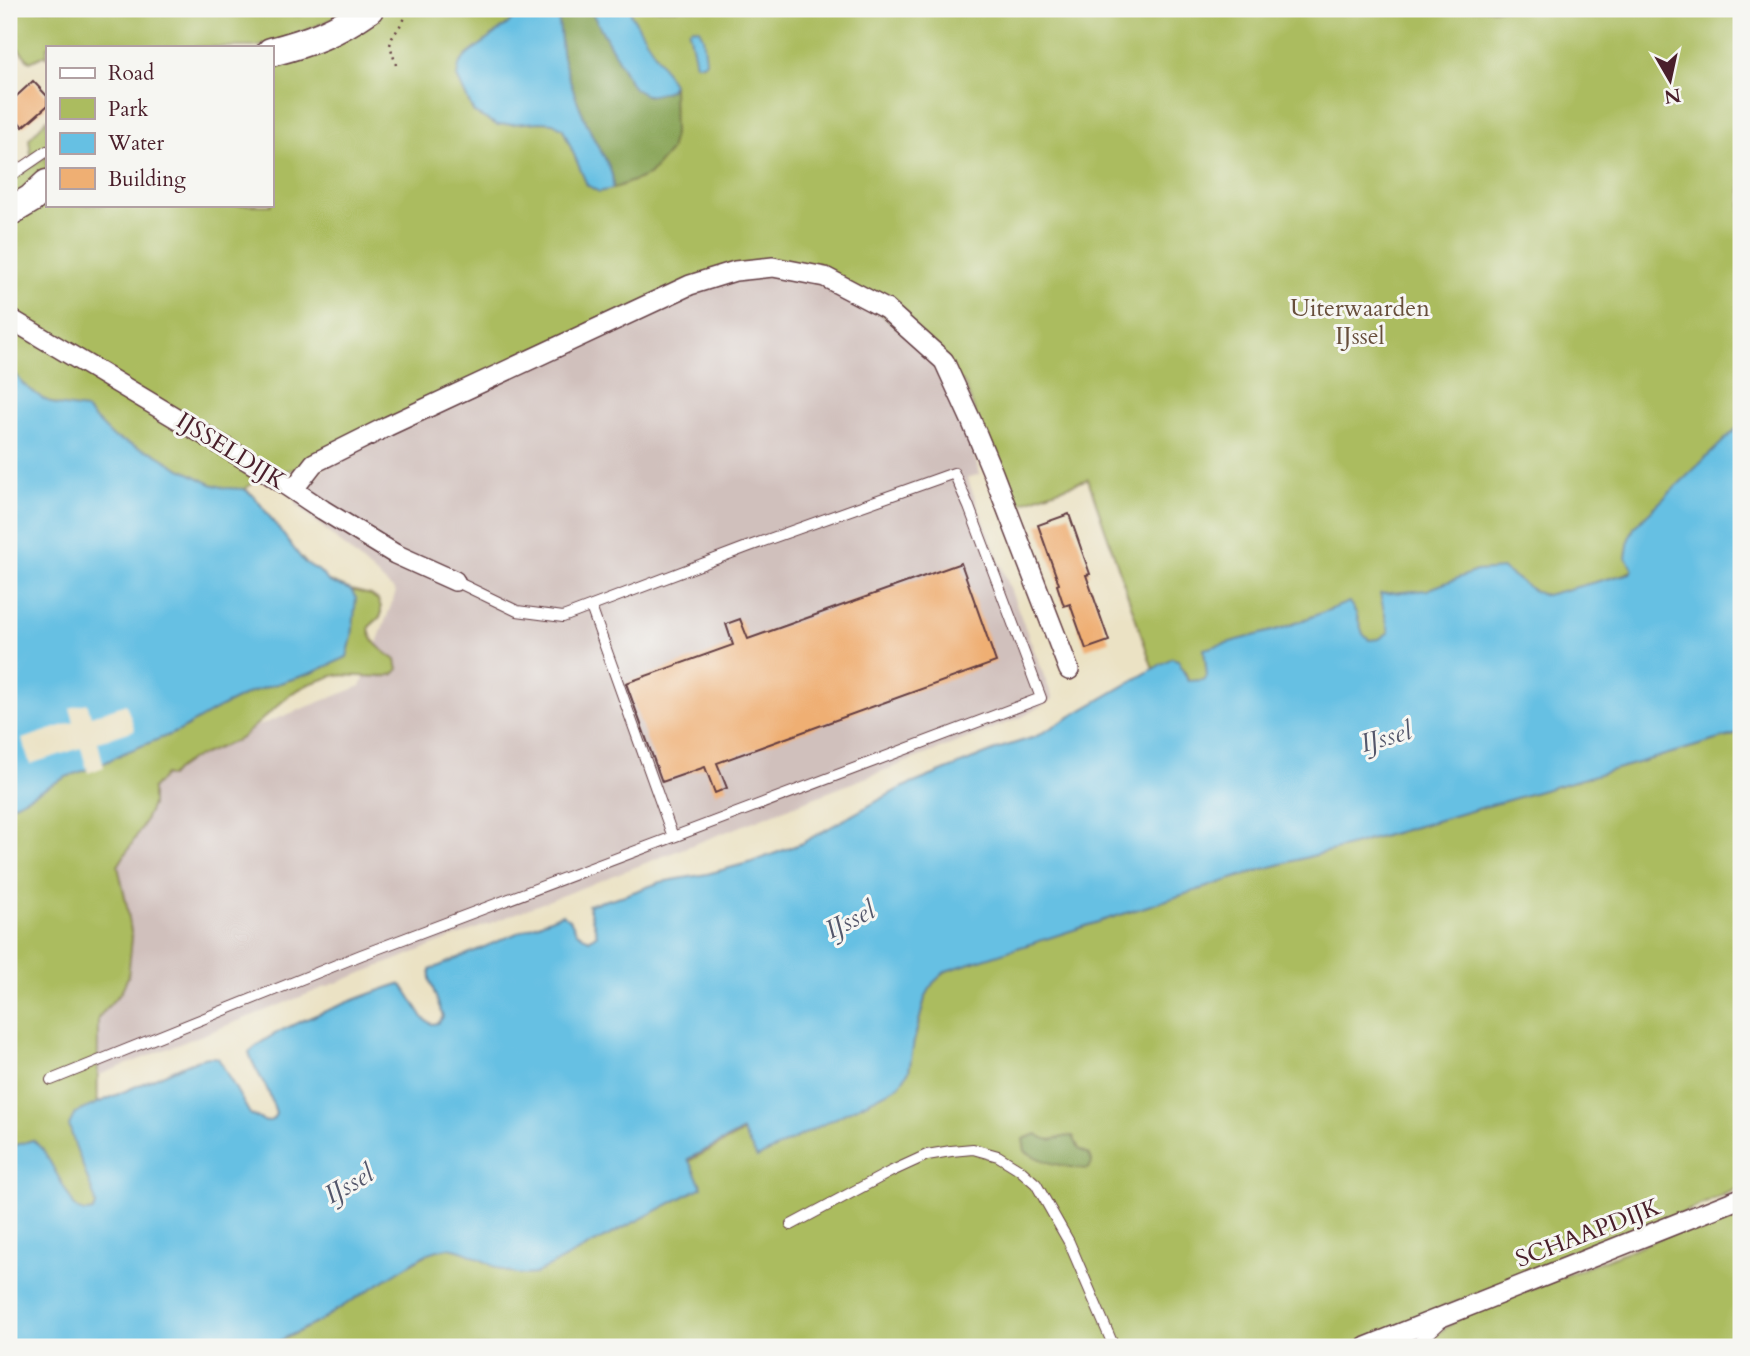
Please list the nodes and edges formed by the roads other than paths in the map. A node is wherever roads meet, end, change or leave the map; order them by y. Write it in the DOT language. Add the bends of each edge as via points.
graph roads {
  1 [pos="369,9"];
  2 [pos="273,51"];
  3 [pos="46,151"];
  4 [pos="9,177"];
  5 [pos="46,185"];
  6 [pos="9,212"];
  7 [pos="9,318"];
  8 [pos="293,490"];
  9 [pos="455,581"];
  10 [pos="591,607"];
  11 [pos="1069,670"];
  12 [pos="673,837"];
  13 [pos="51,1080"];
  14 [pos="1741,1198"];
  15 [pos="791,1225"];
  16 [pos="1452,1312"];
  17 [pos="1114,1347"];
  18 [pos="1366,1347"];
  19 [pos="1411,1347"];
  1 -- 2 [label="street" via="324,36"];
  3 -- 4 [label="lane"];
  5 -- 6 [label="street"];
  7 -- 8 [label="street, IJSSELDIJK"];
  8 -- 9 [label="street, IJSSELDIJK" via="396,554"];
  8 -- 11 [label="street" via="314,463 691,285 734,271 773,267 825,278 887,309 944,361"];
  9 -- 10 [label="lane" via="517,611 563,617"];
  10 -- 12 [label="lane"];
  10 -- 12 [label="lane" via="954,473 1041,698"];
  12 -- 13 [label="lane" via="361,955"];
  14 -- 16 [label="street, SCHAAPDIJK"];
  15 -- 17 [label="lane" via="927,1155 973,1149 998,1156 1036,1184 1069,1242"];
  16 -- 18 [label="street, SCHAAPDIJK"];
  16 -- 19 [label="lane, SCHAAPDIJK"];
}
